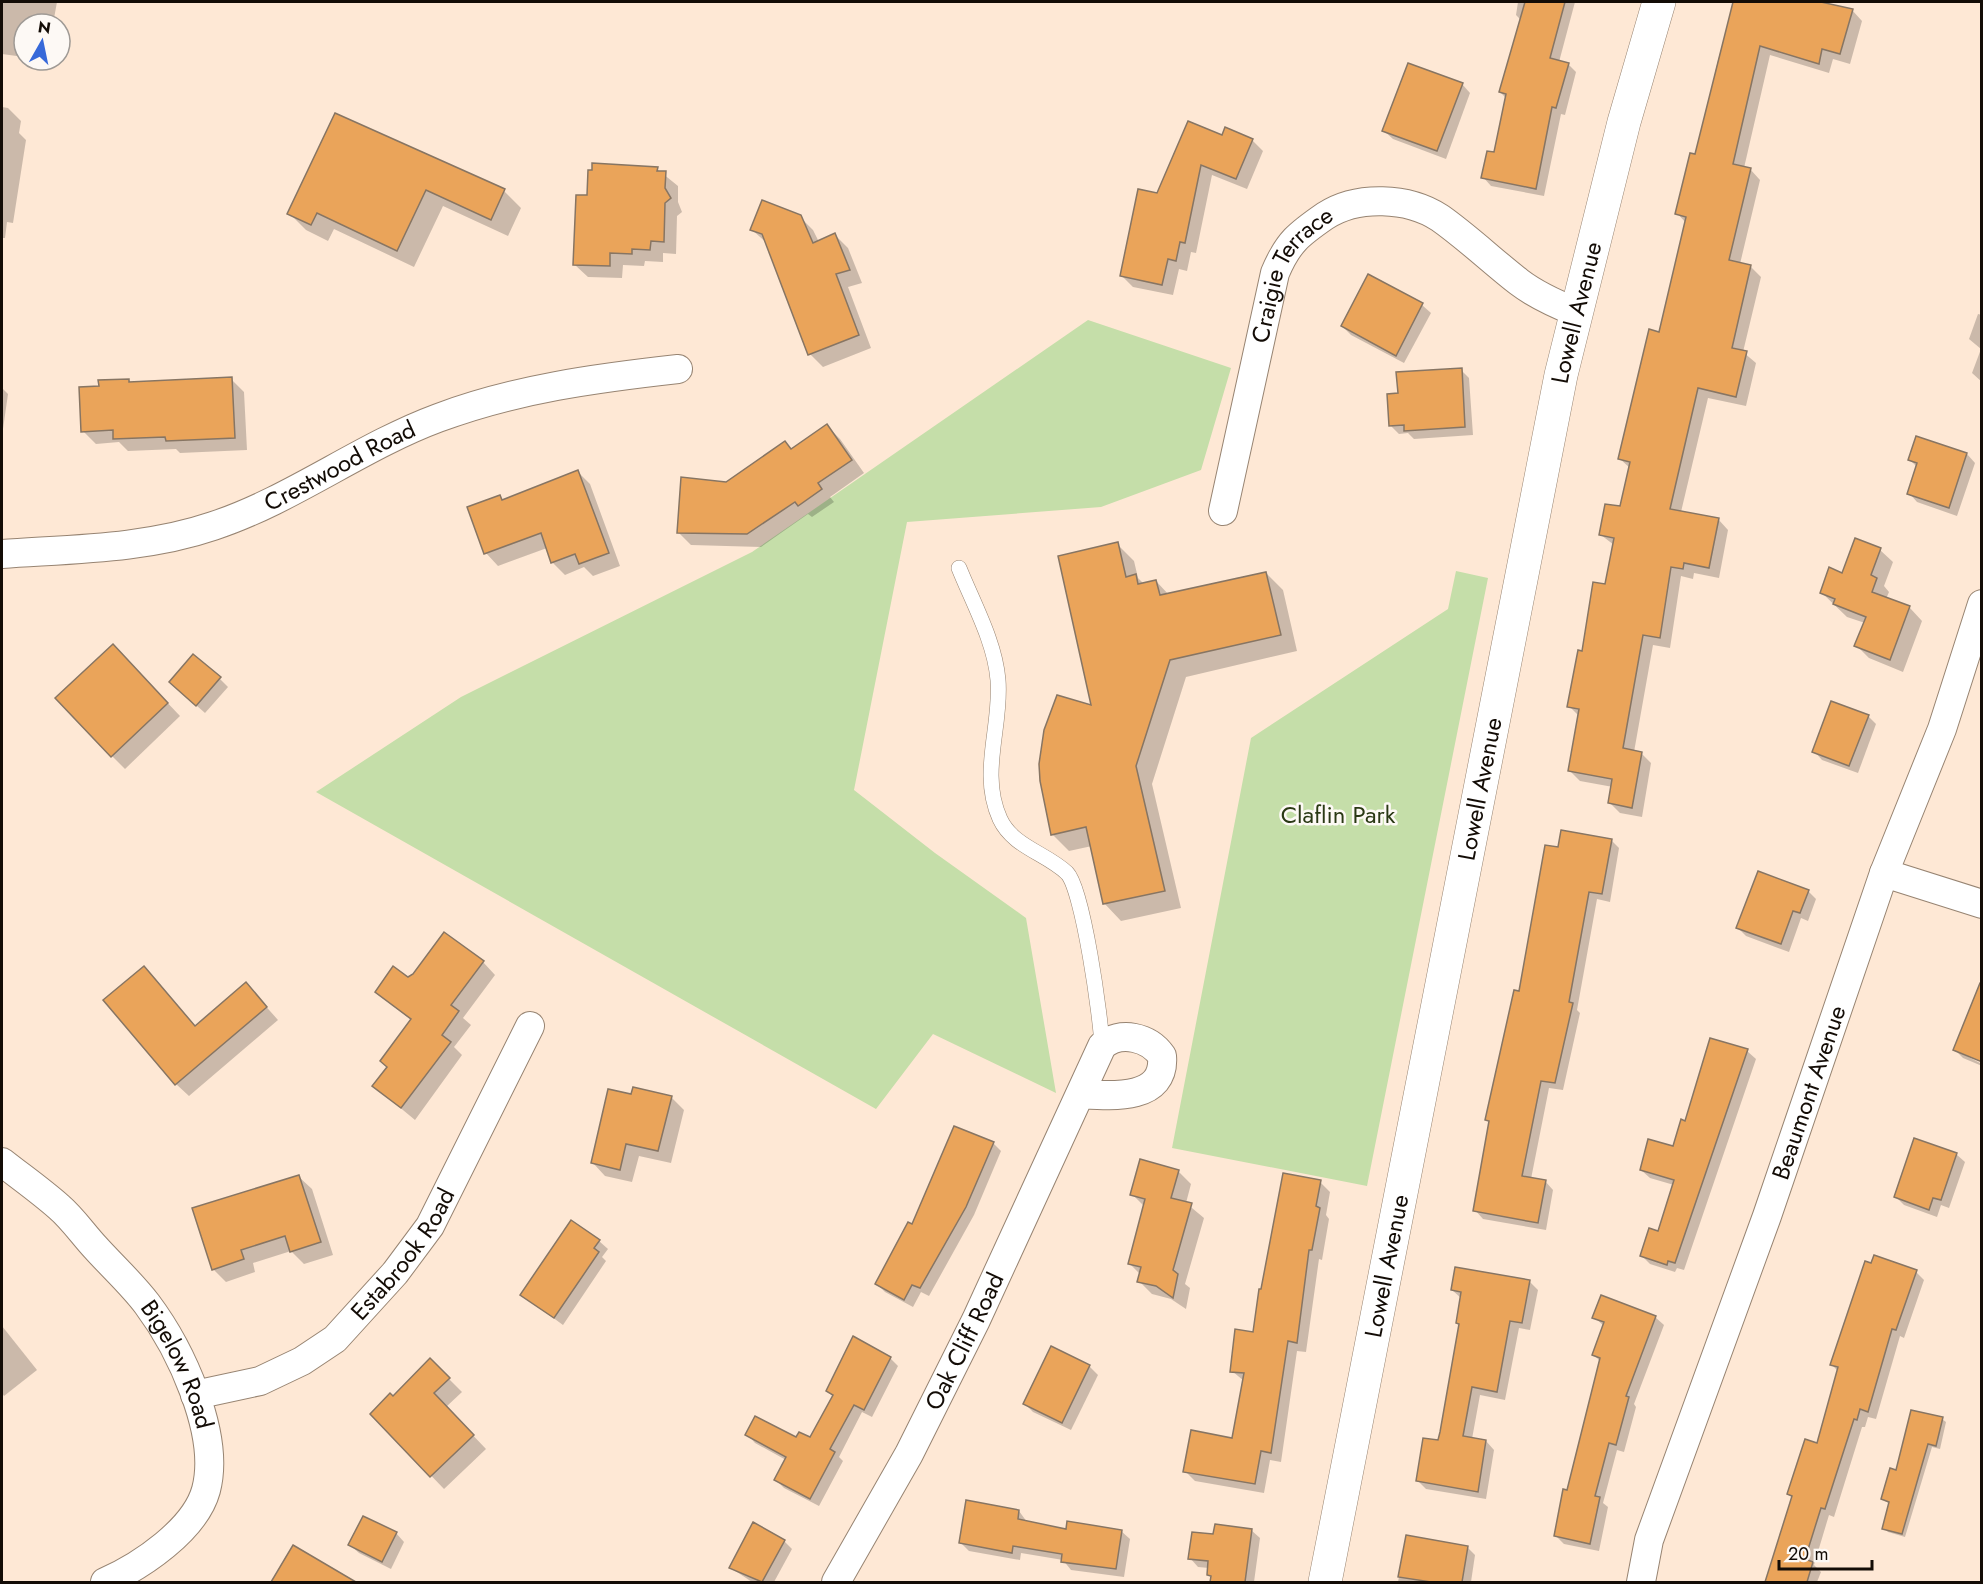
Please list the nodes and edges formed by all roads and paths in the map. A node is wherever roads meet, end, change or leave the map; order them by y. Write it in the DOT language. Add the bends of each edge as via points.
graph roads {
  1 [pos="1659,2"];
  2 [pos="1576,312"];
  3 [pos="678,369"];
  4 [pos="1223,511"];
  5 [pos="2,554"];
  6 [pos="959,568"];
  7 [pos="1982,604"];
  8 [pos="1884,873"];
  9 [pos="1982,904"];
  10 [pos="530,1026"];
  11 [pos="1102,1046"];
  12 [pos="1082,1094"];
  13 [pos="2,1162"];
  14 [pos="195,1395"];
  15 [pos="105,1582"];
  16 [pos="836,1582"];
  17 [pos="1325,1582"];
  18 [pos="1641,1582"];
  1 -- 2 [label="street, Lowell Avenue"];
  2 -- 4 [label="street, Craigie Terrace" via="1521,283 1437,216 1413,207 1375,201 1334,210 1296,236 1285,249 1275,273"];
  2 -- 17 [label="street, Lowell Avenue" via="1546,445"];
  3 -- 5 [label="street, Crestwood Road" via="563,384 438,418 264,505 212,526 128,544"];
  6 -- 11 [label="lane" via="996,662 999,695 990,771 1000,819 1011,836 1070,877 1098,996"];
  7 -- 8 [label="street, Beaumont Avenue" via="1942,729"];
  8 -- 9 [label="street"];
  8 -- 18 [label="street, Beaumont Avenue" via="1767,1216 1649,1540"];
  10 -- 14 [label="street, Estabrook Road" via="430,1226 395,1273 335,1339 302,1361 260,1381"];
  11 -- 12 [label="street, Oak Cliff Road"];
  11 -- 12 [label="street" via="1122,1037 1145,1041 1162,1056 1162,1071 1149,1087 1128,1095"];
  12 -- 16 [label="street, Oak Cliff Road" via="909,1454"];
  13 -- 14 [label="street, Bigelow Road" via="60,1208 147,1304"];
  14 -- 15 [label="street, Bigelow Road" via="209,1457 200,1505 161,1548"];
}
